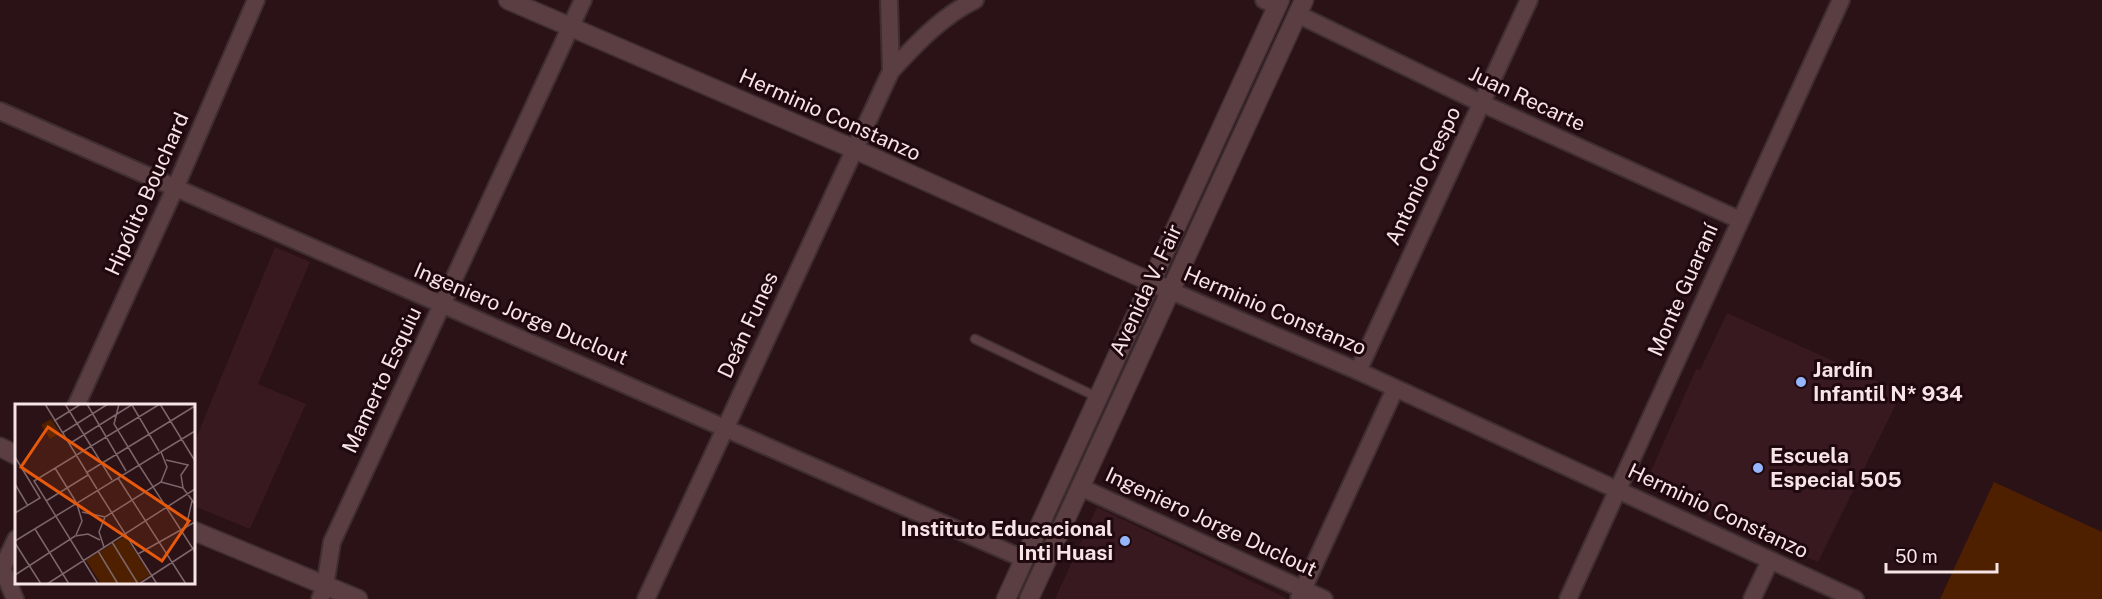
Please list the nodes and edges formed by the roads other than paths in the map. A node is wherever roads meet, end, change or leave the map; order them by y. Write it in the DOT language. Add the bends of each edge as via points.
graph roads {
  1 [pos="256,0"];
  2 [pos="508,0"];
  3 [pos="583,0"];
  4 [pos="889,0"];
  5 [pos="975,0"];
  6 [pos="1529,0"];
  7 [pos="1841,0"];
  8 [pos="1273,2"];
  9 [pos="1300,7"];
  10 [pos="572,27"];
  11 [pos="891,71"];
  12 [pos="1481,103"];
  13 [pos="0,111"];
  14 [pos="854,149"];
  15 [pos="177,186"];
  16 [pos="1740,220"];
  17 [pos="1151,282"];
  18 [pos="1171,291"];
  19 [pos="442,304"];
  20 [pos="975,339"];
  21 [pos="1359,371"];
  22 [pos="1395,389"];
  23 [pos="1097,397"];
  24 [pos="76,404"];
  25 [pos="726,427"];
  26 [pos="0,447"];
  27 [pos="15,454"];
  28 [pos="1080,487"];
  29 [pos="1618,489"];
  30 [pos="195,531"];
  31 [pos="15,541"];
  32 [pos="1024,559"];
  33 [pos="1770,561"];
  34 [pos="1,572"];
  35 [pos="323,592"];
  36 [pos="1301,594"];
  37 [pos="15,599"];
  38 [pos="358,599"];
  39 [pos="646,599"];
  40 [pos="1006,599"];
  41 [pos="1029,599"];
  42 [pos="1323,599"];
  43 [pos="1568,599"];
  44 [pos="1752,599"];
  45 [pos="1855,599"];
  1 -- 15 [label="street, Hipólito Bouchard"];
  2 -- 10 [label="main road, Herminio Constanzo"];
  3 -- 10 [label="street, Mamerto Esquiu"];
  4 -- 11 [label="street"];
  5 -- 11 [label="street" via="924,36"];
  6 -- 12 [label="street, Antonio Crespo"];
  7 -- 16 [label="street, Monte Guaraní"];
  8 -- 17 [label="main road, Avenida V. Fair"];
  9 -- 12 [label="street, Juan Recarte"];
  9 -- 18 [label="main road, Avenida V. Fair"];
  10 -- 14 [label="main road, Herminio Constanzo"];
  10 -- 19 [label="street, Mamerto Esquiu"];
  11 -- 14 [label="street, Deán Funes"];
  12 -- 16 [label="street, Juan Recarte"];
  12 -- 21 [label="street, Antonio Crespo"];
  13 -- 15 [label="street, Ingeniero Jorge Duclout"];
  14 -- 17 [label="main road, Herminio Constanzo"];
  14 -- 25 [label="street, Deán Funes"];
  15 -- 19 [label="street, Ingeniero Jorge Duclout"];
  15 -- 24 [label="street, Hipólito Bouchard"];
  16 -- 29 [label="street, Monte Guaraní"];
  17 -- 18 [label="main road, Herminio Constanzo"];
  17 -- 23 [label="main road, Avenida V. Fair"];
  18 -- 21 [label="street, Herminio Constanzo"];
  18 -- 28 [label="main road, Avenida V. Fair"];
  19 -- 25 [label="street, Ingeniero Jorge Duclout"];
  19 -- 35 [label="street, Mamerto Esquiu" via="332,542"];
  20 -- 23 [label="lane"];
  21 -- 22 [label="street, Herminio Constanzo"];
  22 -- 29 [label="street, Herminio Constanzo"];
  22 -- 36 [label="street"];
  23 -- 32 [label="main road, Avenida V. Fair"];
  25 -- 32 [label="street, Ingeniero Jorge Duclout"];
  25 -- 39 [label="street, Deán Funes"];
  26 -- 27 [label="main road"];
  28 -- 36 [label="street, Ingeniero Jorge Duclout"];
  28 -- 41 [label="main road, Avenida V. Fair"];
  29 -- 33 [label="street, Herminio Constanzo"];
  29 -- 43 [label="street, Monte Guaraní"];
  30 -- 35 [label="main road"];
  31 -- 34 [label="street"];
  32 -- 40 [label="main road, Avenida V. Fair"];
  33 -- 44 [label="street"];
  33 -- 45 [label="street, Herminio Constanzo"];
  34 -- 37 [label="street"];
  35 -- 38 [label="main road"];
  36 -- 42 [label="street, Ingeniero Jorge Duclout"];
}
